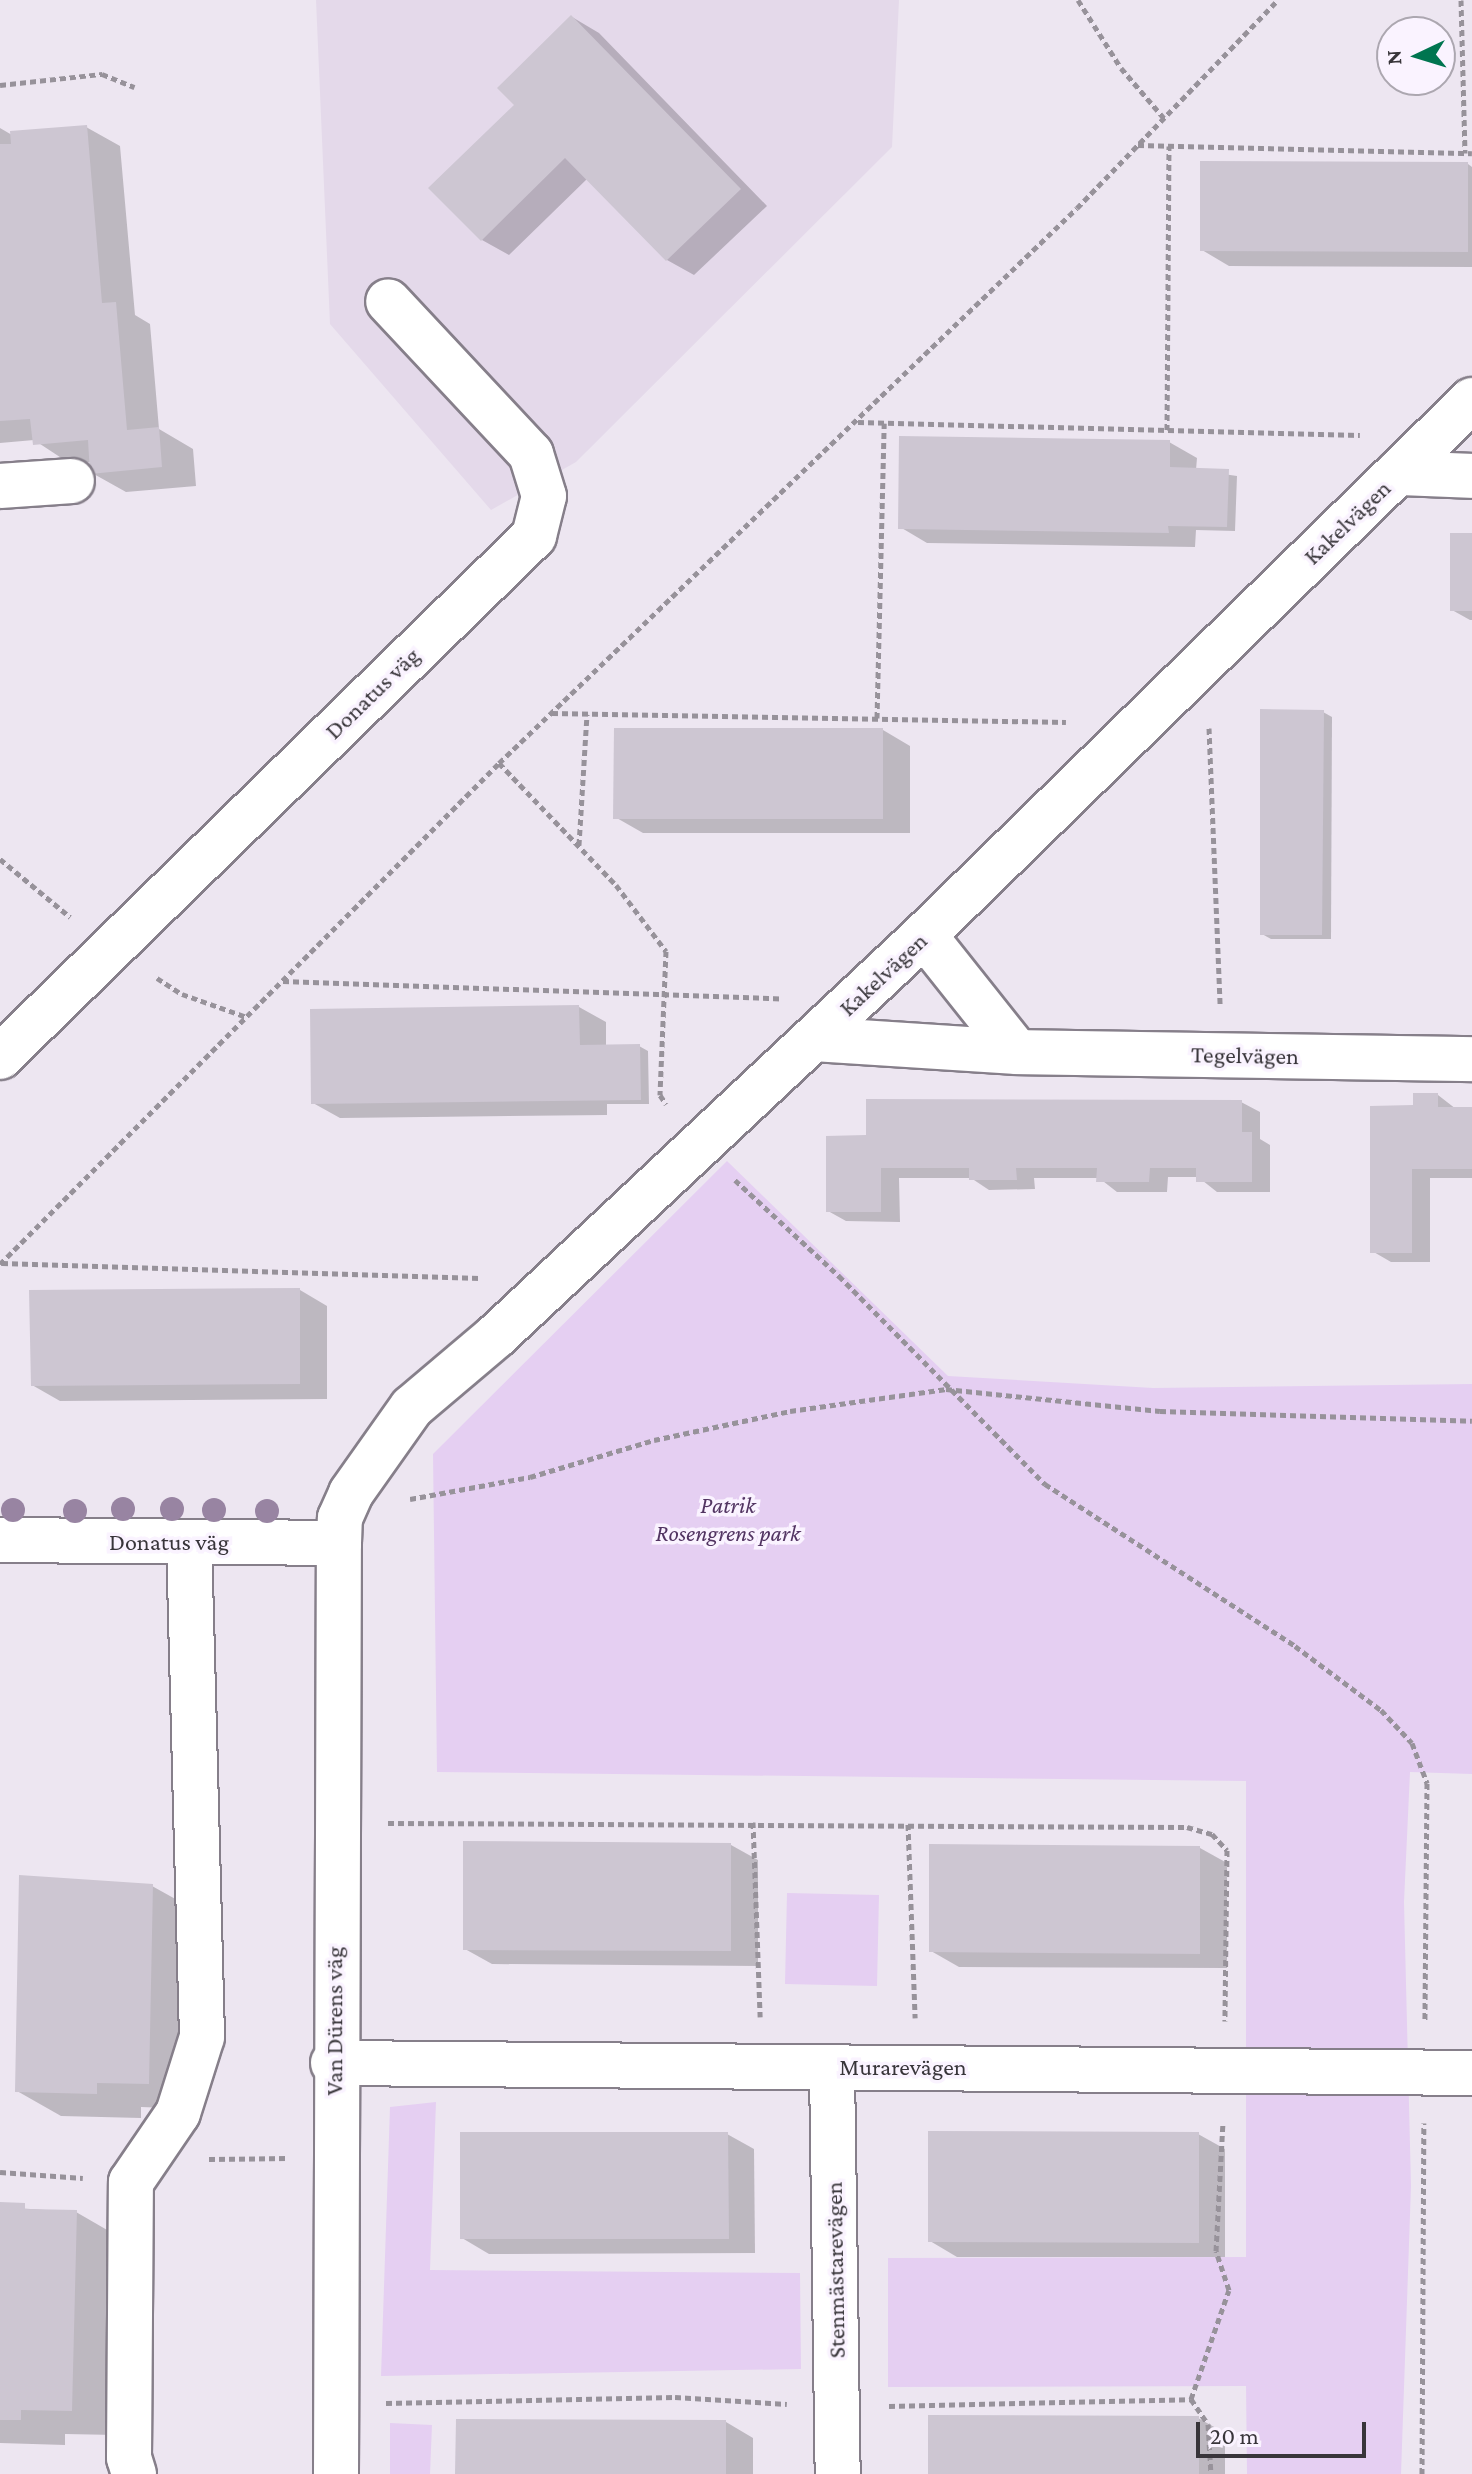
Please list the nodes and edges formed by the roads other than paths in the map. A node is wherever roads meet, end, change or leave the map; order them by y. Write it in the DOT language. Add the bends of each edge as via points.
graph roads {
  1 [pos="388,301"];
  2 [pos="1472,400"];
  3 [pos="1398,473"];
  4 [pos="1472,476"];
  5 [pos="72,481"];
  6 [pos="0,486"];
  7 [pos="924,935"];
  8 [pos="814,1039"];
  9 [pos="1017,1052"];
  10 [pos="0,1057"];
  11 [pos="1472,1059"];
  12 [pos="0,1540"];
  13 [pos="189,1542"];
  14 [pos="338,1556"];
  15 [pos="333,2063"];
  16 [pos="832,2067"];
  17 [pos="1472,2073"];
  18 [pos="134,2474"];
  19 [pos="336,2474"];
  20 [pos="838,2474"];
  1 -- 10 [label="street, Donatus väg" via="531,454 544,496 534,536"];
  2 -- 3 [label="street, Kakelvägen"];
  3 -- 4 [label="street"];
  3 -- 7 [label="street, Kakelvägen"];
  5 -- 6 [label="street"];
  7 -- 8 [label="street, Kakelvägen"];
  7 -- 9 [label="street"];
  8 -- 9 [label="street, Tegelvägen"];
  8 -- 14 [label="street, Kakelvägen" via="412,1407 351,1493 340,1518"];
  9 -- 11 [label="street, Tegelvägen"];
  12 -- 13 [label="street, Donatus väg"];
  13 -- 14 [label="street, Donatus väg"];
  13 -- 18 [label="street" via="202,2037 178,2113 140,2171 129,2458"];
  14 -- 15 [label="street, Van Dürens väg"];
  15 -- 16 [label="street, Murarevägen"];
  15 -- 19 [label="street, Van Dürens väg"];
  16 -- 17 [label="street, Murarevägen"];
  16 -- 20 [label="street, Stenmästarevägen"];
}
